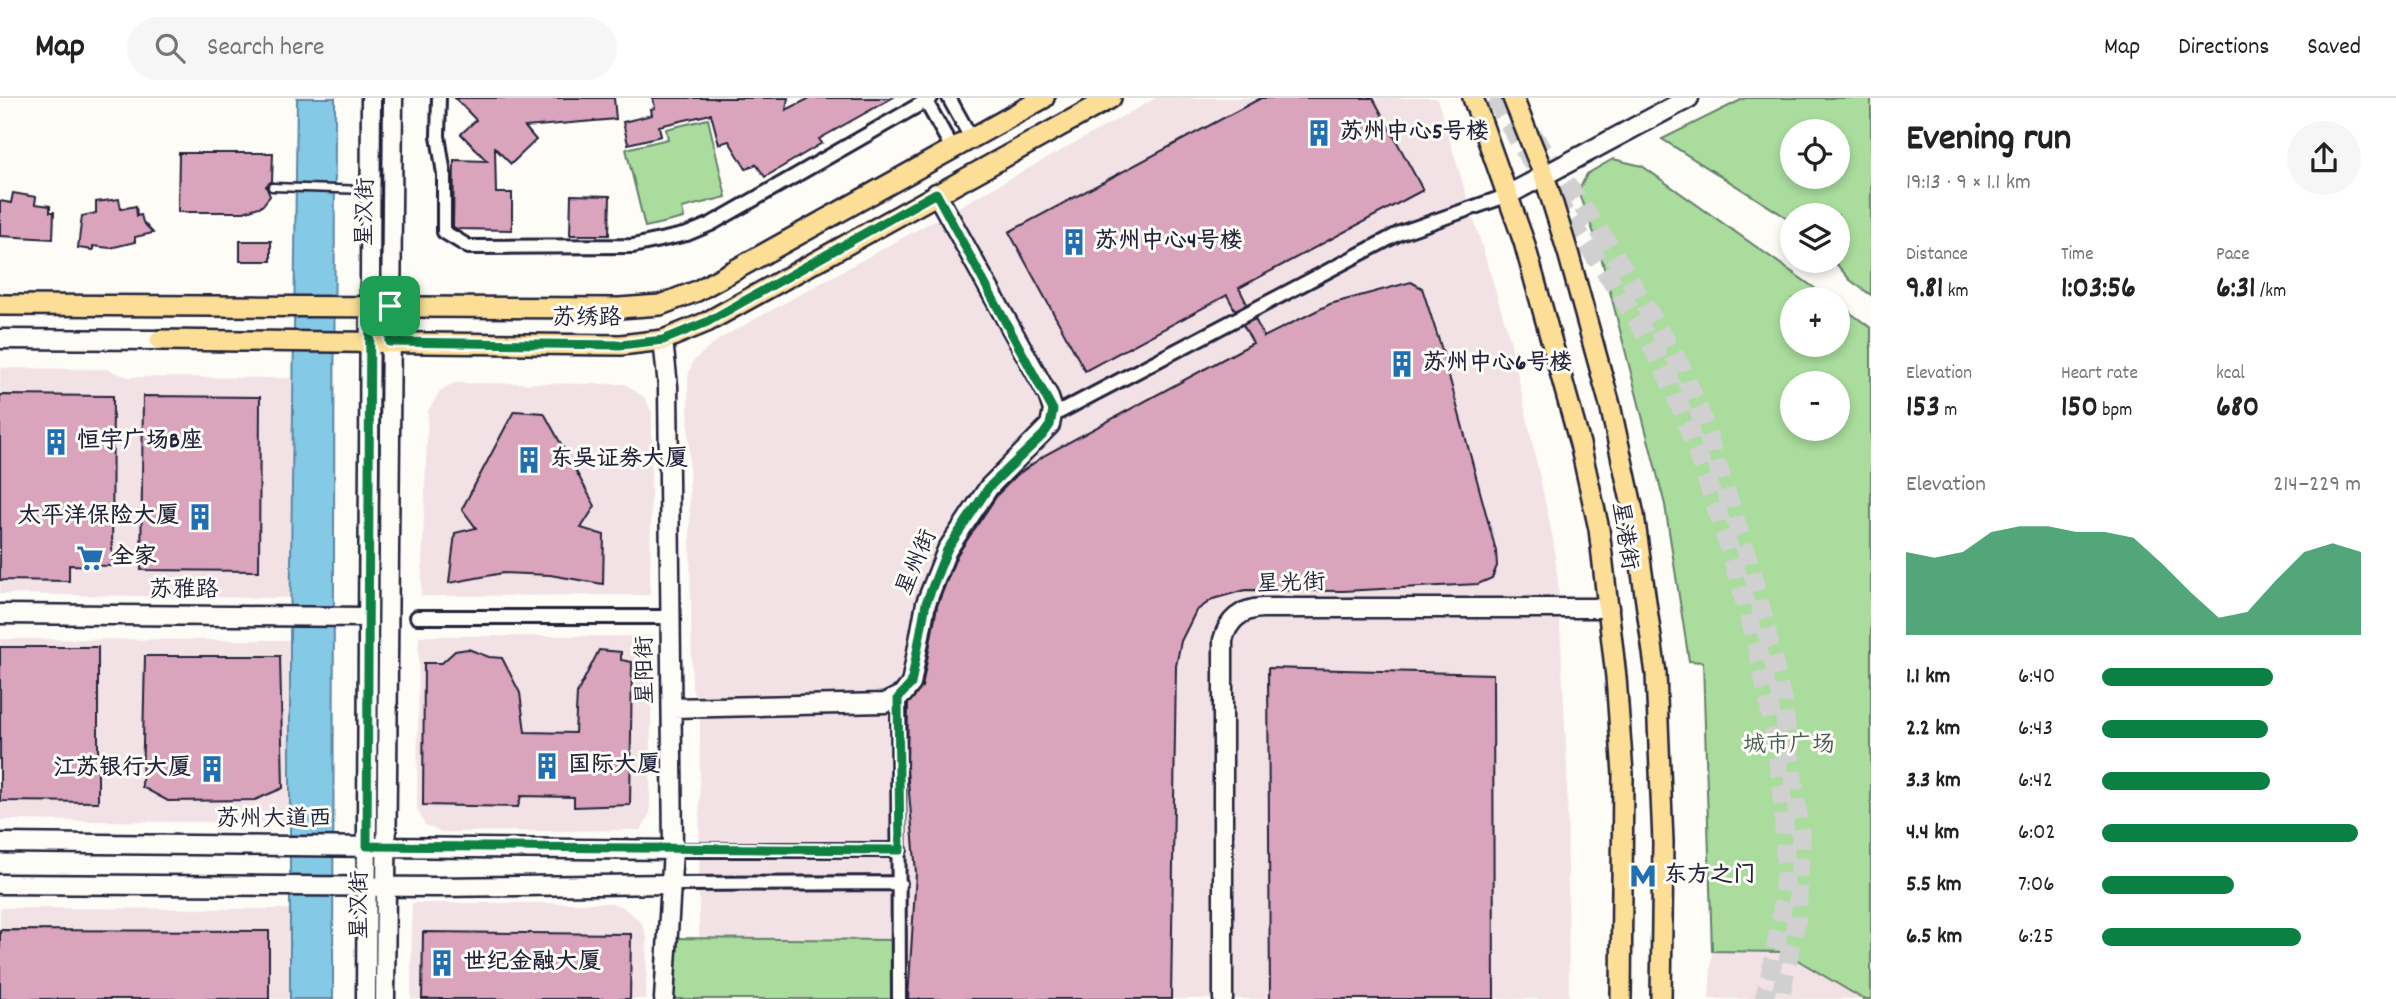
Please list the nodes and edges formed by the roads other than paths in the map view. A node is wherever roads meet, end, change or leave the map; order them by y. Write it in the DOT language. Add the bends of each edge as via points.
graph roads {
  1 [pos="371,98"];
  2 [pos="393,98"];
  3 [pos="439,98"];
  4 [pos="949,98"];
  5 [pos="1044,98"];
  6 [pos="1111,98"];
  7 [pos="1473,98"];
  8 [pos="1513,98"];
  9 [pos="1689,98"];
  10 [pos="927,99"];
  11 [pos="971,138"];
  12 [pos="952,148"];
  13 [pos="1544,175"];
  14 [pos="272,187"];
  15 [pos="370,190"];
  16 [pos="936,193"];
  17 [pos="1506,195"];
  18 [pos="0,305"];
  19 [pos="370,306"];
  20 [pos="390,306"];
  21 [pos="0,339"];
  22 [pos="160,340"];
  23 [pos="663,340"];
  24 [pos="370,341"];
  25 [pos="390,342"];
  26 [pos="1052,416"];
  27 [pos="1609,608"];
  28 [pos="0,614"];
  29 [pos="367,617"];
  30 [pos="417,617"];
  31 [pos="671,617"];
  32 [pos="898,698"];
  33 [pos="671,708"];
  34 [pos="0,843"];
  35 [pos="367,846"];
  36 [pos="387,846"];
  37 [pos="673,850"];
  38 [pos="900,850"];
  39 [pos="0,884"];
  40 [pos="672,884"];
  41 [pos="900,884"];
  42 [pos="366,887"];
  43 [pos="386,887"];
  44 [pos="366,999"];
  45 [pos="385,999"];
  46 [pos="664,999"];
  47 [pos="900,999"];
  48 [pos="1223,999"];
  49 [pos="1621,999"];
  50 [pos="1661,999"];
  1 -- 15 [label="main road, 星汉街"];
  2 -- 20 [label="main road, 星汉街"];
  3 -- 10 [label="street" via="444,232 469,247 523,248 633,246 687,233 711,224"];
  4 -- 11 [label="street"];
  5 -- 11 [label="main road, 苏绣路"];
  6 -- 16 [label="main road, 苏绣路"];
  7 -- 17 [label="main road, 星港街"];
  8 -- 13 [label="main road, 星港街"];
  9 -- 13 [label="main road"];
  10 -- 12 [label="street"];
  11 -- 12 [label="main road, 苏绣路"];
  12 -- 20 [label="main road, 苏绣路" via="697,291 660,305"];
  13 -- 17 [label="main road"];
  13 -- 50 [label="main road, 星港街" via="1626,475 1648,606 1662,779"];
  14 -- 15 [label="lane"];
  15 -- 19 [label="main road, 星汉街"];
  16 -- 23 [label="main road, 苏绣路" via="707,322"];
  16 -- 26 [label="main road" via="1048,395"];
  17 -- 26 [label="street" via="1400,233"];
  17 -- 27 [label="main road, 星港街" via="1524,242 1583,456"];
  18 -- 19 [label="main road, 苏绣路"];
  19 -- 20 [label="main road, 苏绣路"];
  19 -- 24 [label="main road, 星汉街"];
  20 -- 25 [label="main road, 星汉街"];
  21 -- 22 [label="main road, 苏绣路"];
  22 -- 24 [label="main road, 苏绣路"];
  23 -- 25 [label="main road, 苏绣路" via="621,345"];
  23 -- 31 [label="main road, 星阳街" via="668,386"];
  24 -- 25 [label="main road, 苏绣路"];
  24 -- 29 [label="main road, 星汉街"];
  25 -- 36 [label="main road, 星汉街"];
  26 -- 32 [label="main road, 星州街" via="1043,435 989,487 951,542 926,603 911,684"];
  27 -- 48 [label="main road, 星光街" via="1262,608 1248,610 1233,620 1223,640"];
  27 -- 49 [label="main road, 星港街" via="1623,774"];
  28 -- 29 [label="main road, 苏雅路"];
  29 -- 35 [label="main road, 星汉街"];
  30 -- 31 [label="street"];
  31 -- 33 [label="main road, 星阳街"];
  32 -- 33 [label="main road" via="885,703"];
  32 -- 38 [label="street"];
  33 -- 37 [label="main road, 星阳街"];
  34 -- 35 [label="main road, 苏州大道西"];
  35 -- 36 [label="main road, 苏州大道西"];
  35 -- 42 [label="main road, 星汉街"];
  36 -- 37 [label="main road, 苏州大道西"];
  36 -- 43 [label="main road, 星汉街"];
  37 -- 38 [label="street"];
  37 -- 40 [label="main road, 星阳街"];
  38 -- 41 [label="street"];
  39 -- 42 [label="main road"];
  40 -- 41 [label="street"];
  40 -- 43 [label="main road"];
  40 -- 46 [label="main road, 星阳街"];
  41 -- 47 [label="street"];
  42 -- 43 [label="main road"];
  42 -- 44 [label="main road, 星汉街"];
  43 -- 45 [label="main road, 星汉街"];
}
